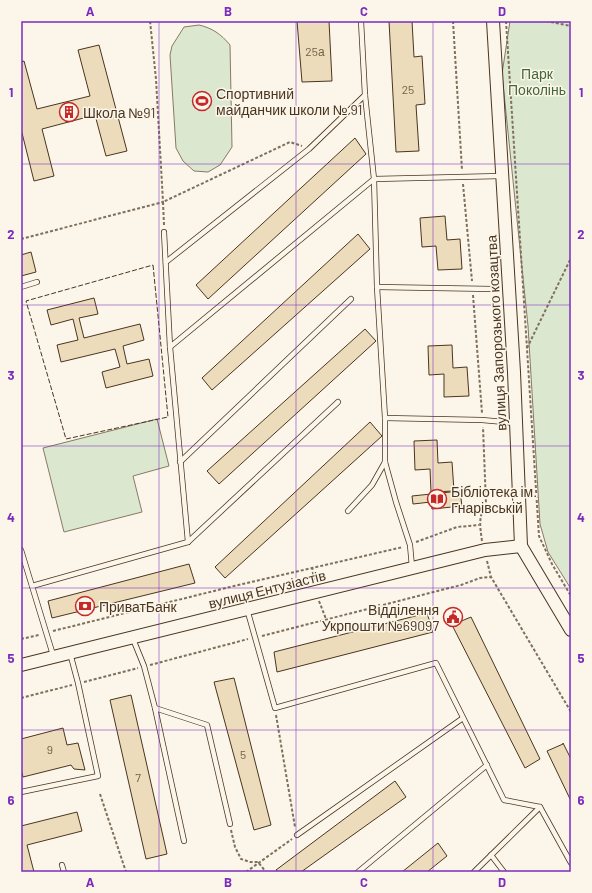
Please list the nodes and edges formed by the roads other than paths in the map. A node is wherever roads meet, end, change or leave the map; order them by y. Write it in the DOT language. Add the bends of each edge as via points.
graph roads {
  1 [pos="361,21"];
  2 [pos="493,21"];
  3 [pos="365,95"];
  4 [pos="503,176"];
  5 [pos="374,179"];
  6 [pos="164,232"];
  7 [pos="166,262"];
  8 [pos="37,282"];
  9 [pos="21,287"];
  10 [pos="377,287"];
  11 [pos="493,289"];
  12 [pos="351,299"];
  13 [pos="170,347"];
  14 [pos="338,402"];
  15 [pos="385,418"];
  16 [pos="516,423"];
  17 [pos="180,462"];
  18 [pos="385,462"];
  19 [pos="348,511"];
  20 [pos="188,542"];
  21 [pos="521,546"];
  22 [pos="21,550"];
  23 [pos="412,568"];
  24 [pos="32,586"];
  25 [pos="247,609"];
  26 [pos="571,630"];
  27 [pos="132,638"];
  28 [pos="70,653"];
  29 [pos="54,657"];
  30 [pos="21,665"];
  31 [pos="155,708"];
  32 [pos="464,718"];
  33 [pos="487,765"];
  34 [pos="21,792"];
  35 [pos="540,807"];
  36 [pos="230,824"];
  37 [pos="296,835"];
  38 [pos="184,841"];
  39 [pos="491,855"];
  40 [pos="571,864"];
  41 [pos="62,865"];
  42 [pos="64,872"];
  43 [pos="358,872"];
  44 [pos="474,872"];
  45 [pos="504,872"];
  1 -- 3 [label="lane"];
  2 -- 4 [label="street, вулиця Запорозького козацтва"];
  3 -- 5 [label="lane"];
  3 -- 7 [label="lane" via="309,149"];
  4 -- 5 [label="lane"];
  4 -- 16 [label="street, вулиця Запорозького козацтва"];
  5 -- 10 [label="lane"];
  5 -- 13 [label="lane"];
  6 -- 7 [label="lane"];
  7 -- 13 [label="lane"];
  8 -- 9 [label="lane"];
  10 -- 11 [label="lane"];
  10 -- 15 [label="lane"];
  12 -- 17 [label="lane"];
  13 -- 17 [label="lane"];
  14 -- 20 [label="lane"];
  15 -- 16 [label="lane"];
  15 -- 18 [label="lane"];
  16 -- 21 [label="street, вулиця Запорозького козацтва"];
  17 -- 20 [label="lane"];
  18 -- 19 [label="lane" via="372,485"];
  18 -- 23 [label="lane" via="410,545"];
  20 -- 24 [label="lane"];
  21 -- 23 [label="street, вулиця Ентузіастів" via="484,550"];
  21 -- 26 [label="street, вулиця Запорозького козацтва"];
  22 -- 24 [label="lane"];
  23 -- 25 [label="street, вулиця Ентузіастів"];
  24 -- 29 [label="lane"];
  25 -- 27 [label="street, вулиця Ентузіастів"];
  25 -- 32 [label="lane" via="275,708 436,663"];
  27 -- 28 [label="street, вулиця Ентузіастів"];
  27 -- 31 [label="lane" via="144,666"];
  28 -- 29 [label="street, вулиця Ентузіастів"];
  28 -- 34 [label="lane" via="98,776"];
  29 -- 30 [label="street, вулиця Ентузіастів"];
  31 -- 36 [label="lane" via="207,725"];
  31 -- 38 [label="lane"];
  32 -- 33 [label="lane"];
  32 -- 37 [label="lane"];
  33 -- 35 [label="lane" via="504,800"];
  33 -- 43 [label="lane"];
  35 -- 39 [label="lane"];
  35 -- 40 [label="lane"];
  39 -- 44 [label="lane"];
  39 -- 45 [label="lane"];
  41 -- 42 [label="lane"];
}
